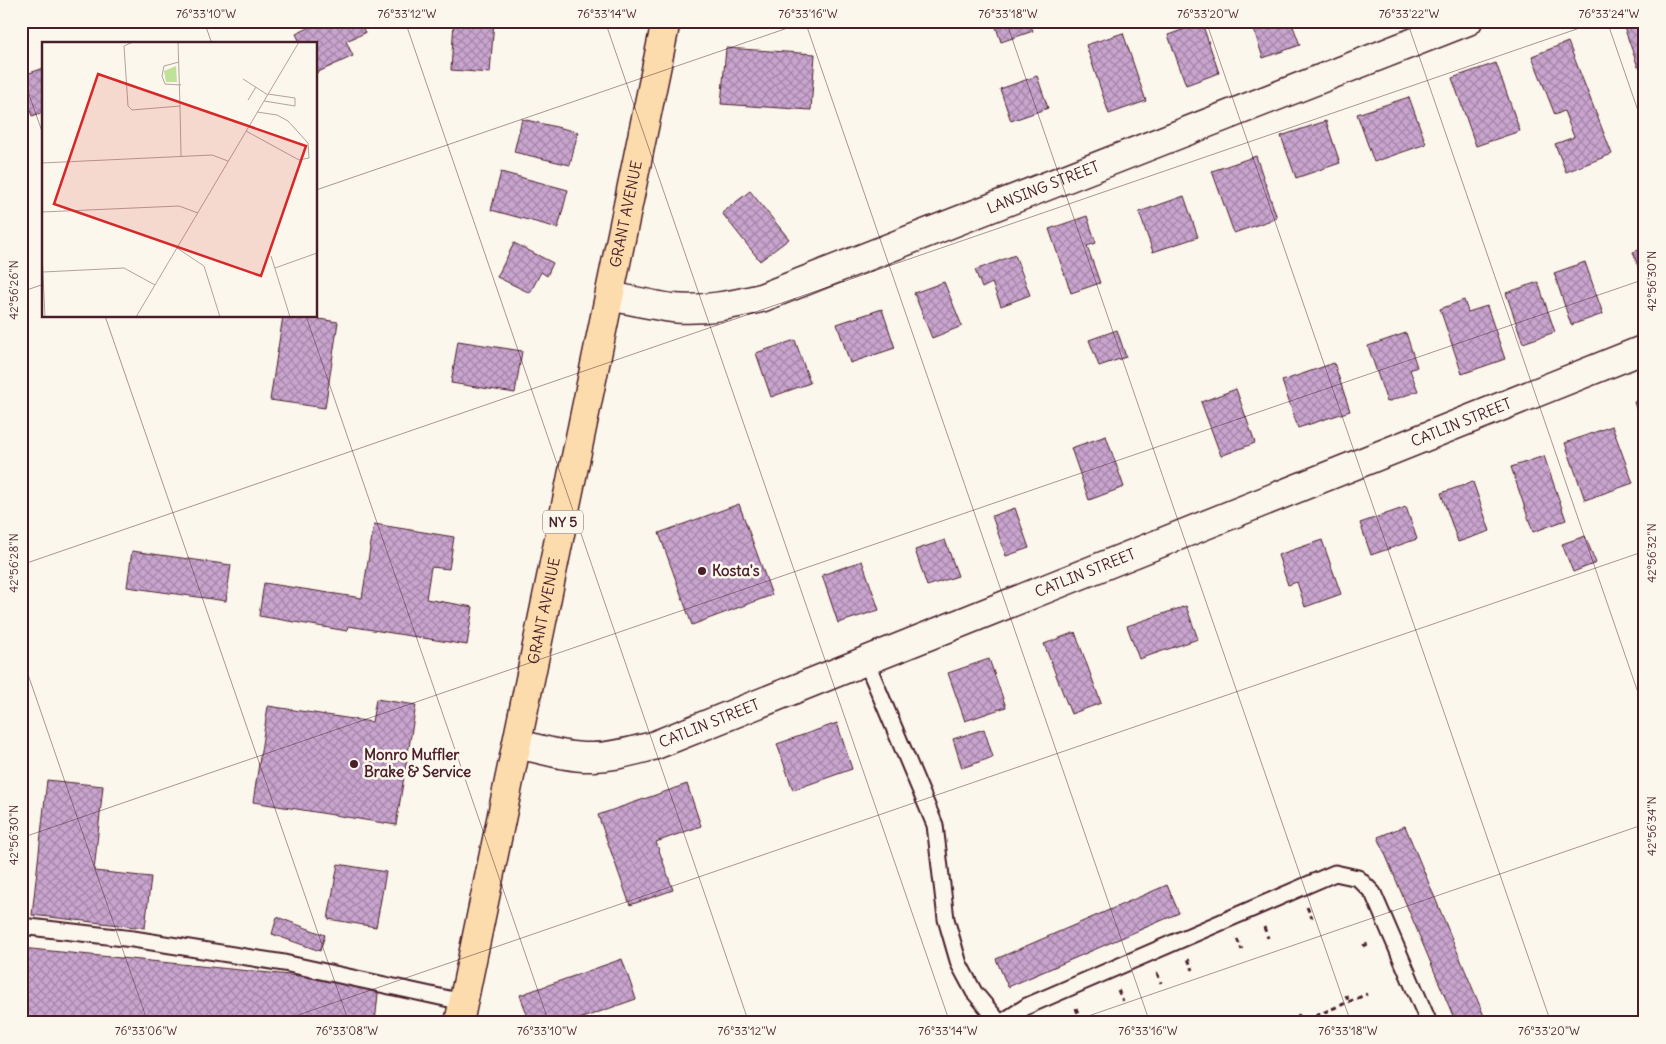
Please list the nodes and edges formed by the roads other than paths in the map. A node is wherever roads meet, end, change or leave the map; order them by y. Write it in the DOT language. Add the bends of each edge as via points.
graph roads {
  1 [pos="666,21"];
  2 [pos="1468,21"];
  3 [pos="610,296"];
  4 [pos="1645,349"];
  5 [pos="866,661"];
  6 [pos="516,744"];
  7 [pos="21,926"];
  8 [pos="461,1012"];
  9 [pos="1000,1023"];
  10 [pos="1429,1023"];
  1 -- 3 [label="highway, GRANT AVENUE / NY 5"];
  2 -- 3 [label="street, LANSING STREET" via="761,298 724,306 672,308"];
  3 -- 6 [label="highway, GRANT AVENUE / NY 5"];
  4 -- 5 [label="street, CATLIN STREET"];
  5 -- 6 [label="street, CATLIN STREET" via="653,746 625,754 591,757"];
  5 -- 9 [label="lane" via="935,826 946,919 959,964 974,992"];
  6 -- 8 [label="highway, GRANT AVENUE / NY 5"];
  7 -- 8 [label="lane" via="133,939 274,962"];
  9 -- 10 [label="lane" via="1026,1006 1335,873 1358,878 1373,893"];
}
